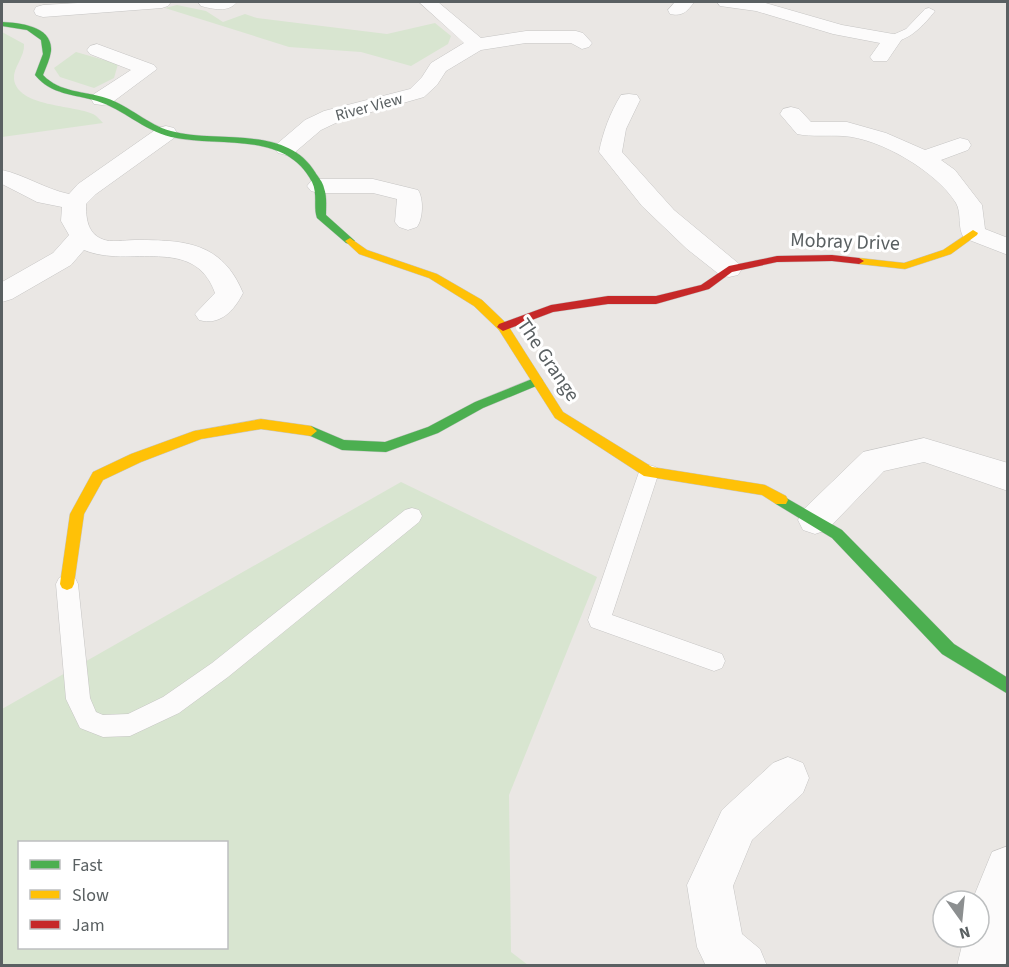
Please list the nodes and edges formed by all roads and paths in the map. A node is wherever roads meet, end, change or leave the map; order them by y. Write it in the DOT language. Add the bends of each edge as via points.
graph roads {
  1 [pos="162,2"];
  2 [pos="428,2"];
  3 [pos="726,2"];
  4 [pos="43,11"];
  5 [pos="929,11"];
  6 [pos="2,24"];
  7 [pos="892,39"];
  8 [pos="582,43"];
  9 [pos="476,44"];
  10 [pos="97,50"];
  11 [pos="880,57"];
  12 [pos="171,66"];
  13 [pos="147,69"];
  14 [pos="102,99"];
  15 [pos="629,100"];
  16 [pos="791,114"];
  17 [pos="166,133"];
  18 [pos="960,145"];
  19 [pos="286,148"];
  20 [pos="924,158"];
  21 [pos="2,177"];
  22 [pos="319,186"];
  23 [pos="432,186"];
  24 [pos="409,195"];
  25 [pos="74,202"];
  26 [pos="408,222"];
  27 [pos="973,233"];
  28 [pos="81,236"];
  29 [pos="1008,247"];
  30 [pos="729,269"];
  31 [pos="2,293"];
  32 [pos="209,314"];
  33 [pos="503,327"];
  34 [pos="537,381"];
  35 [pos="649,472"];
  36 [pos="1008,478"];
  37 [pos="412,516"];
  38 [pos="815,520"];
  39 [pos="67,584"];
  40 [pos="714,661"];
  41 [pos="1008,687"];
  42 [pos="788,778"];
  43 [pos="1004,891"];
  44 [pos="743,966"];
  45 [pos="981,966"];
  1 -- 4 [label="street"];
  2 -- 9 [label="street"];
  3 -- 7 [label="street" via="758,6 840,30"];
  5 -- 7 [label="lane" via="910,31"];
  6 -- 14 [label="street" via="26,28 44,38 47,47 39,75 44,82 76,95"];
  7 -- 11 [label="street"];
  8 -- 9 [label="street, River View" via="576,37 551,35"];
  9 -- 19 [label="street, River View" via="438,68 417,93 332,117 313,125"];
  10 -- 13 [label="street"];
  12 -- 13 [label="street"];
  13 -- 14 [label="street"];
  14 -- 17 [label="street"];
  15 -- 30 [label="street" via="615,129 610,152 670,222"];
  16 -- 20 [label="street" via="805,129 847,129"];
  17 -- 19 [label="street"];
  17 -- 25 [label="street"];
  18 -- 20 [label="street"];
  19 -- 22 [label="street" via="307,165"];
  20 -- 27 [label="street" via="947,175 970,205"];
  21 -- 25 [label="street" via="46,197"];
  22 -- 24 [label="street" via="373,186"];
  22 -- 33 [label="street, The Grange" via="321,216 363,252 433,276 478,303"];
  23 -- 24 [label="street"];
  24 -- 26 [label="street"];
  25 -- 28 [label="street" via="74,221"];
  27 -- 29 [label="street"];
  27 -- 30 [label="street, Mobray Drive" via="947,252 905,266 832,258 788,259"];
  28 -- 31 [label="street" via="62,259"];
  28 -- 32 [label="street" via="101,248 179,250 208,260 227,283 229,293 224,303"];
  30 -- 33 [label="street, Mobray Drive" via="705,287 656,300 608,300 551,309"];
  33 -- 34 [label="street, The Grange"];
  34 -- 35 [label="street, The Grange" via="559,415"];
  34 -- 39 [label="street" via="433,430 386,447 342,445 305,429 261,424 199,434 136,458 98,476 77,514"];
  35 -- 38 [label="street, The Grange" via="765,490"];
  35 -- 40 [label="lane" via="599,620"];
  36 -- 38 [label="street" via="924,450 904,454 874,461"];
  37 -- 39 [label="lane" via="220,670 171,705 130,725 103,726 88,720 78,699"];
  38 -- 41 [label="street, The Grange" via="837,534 948,649"];
  42 -- 44 [label="street" via="737,825 710,885 721,947"];
  43 -- 45 [label="street"];
}
